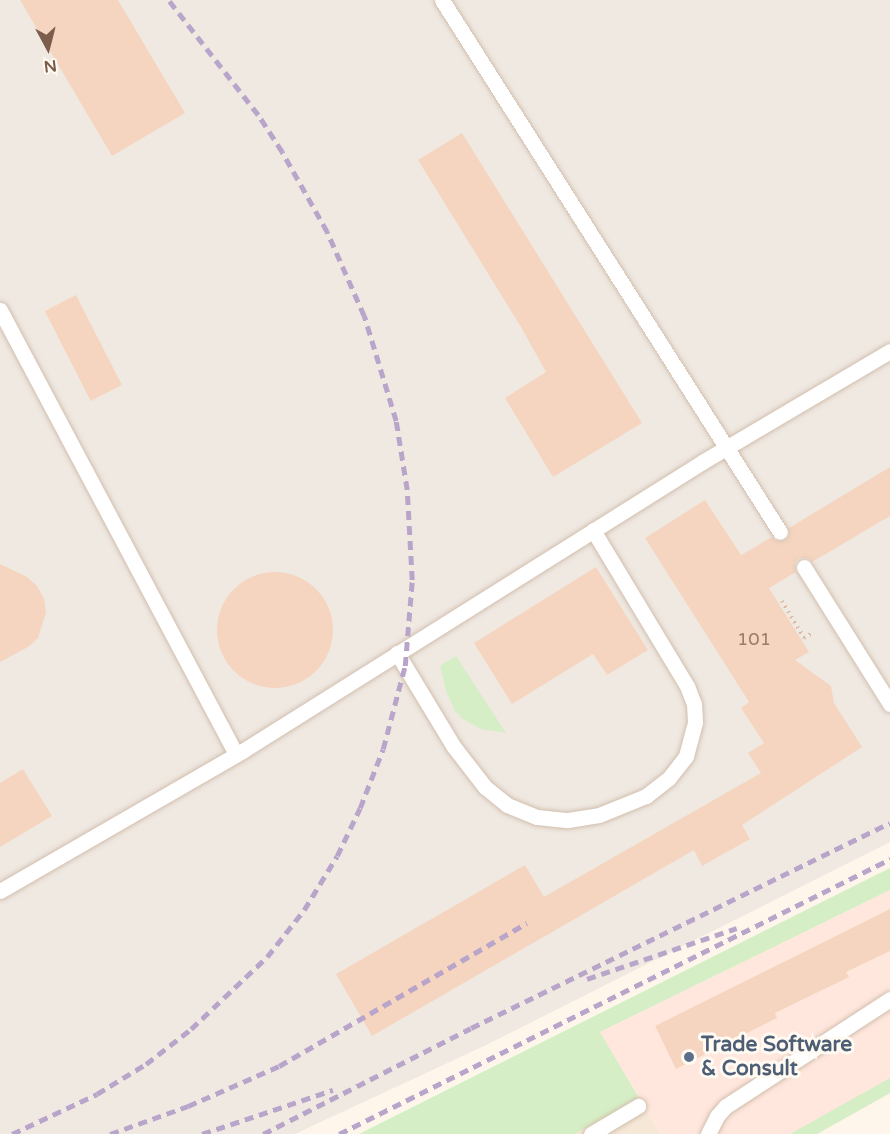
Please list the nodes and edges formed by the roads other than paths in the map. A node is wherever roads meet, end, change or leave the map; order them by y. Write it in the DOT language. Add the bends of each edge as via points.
graph roads {
  1 [pos="442,0"];
  2 [pos="0,310"];
  3 [pos="890,351"];
  4 [pos="727,447"];
  5 [pos="593,531"];
  6 [pos="780,532"];
  7 [pos="804,567"];
  8 [pos="397,653"];
  9 [pos="890,704"];
  10 [pos="236,754"];
  11 [pos="0,891"];
  12 [pos="890,999"];
  13 [pos="638,1106"];
  14 [pos="591,1134"];
  15 [pos="708,1134"];
  1 -- 4 [label="lane"];
  2 -- 10 [label="lane"];
  3 -- 4 [label="lane"];
  4 -- 5 [label="lane"];
  4 -- 6 [label="lane"];
  5 -- 8 [label="lane"];
  5 -- 8 [label="lane" via="687,686 694,704 695,722 686,756 669,778 646,796 599,815 568,820 537,817 507,805 485,787 454,747"];
  7 -- 9 [label="lane"];
  8 -- 10 [label="lane"];
  10 -- 11 [label="lane"];
  12 -- 15 [label="lane" via="726,1106"];
  13 -- 14 [label="lane"];
}
